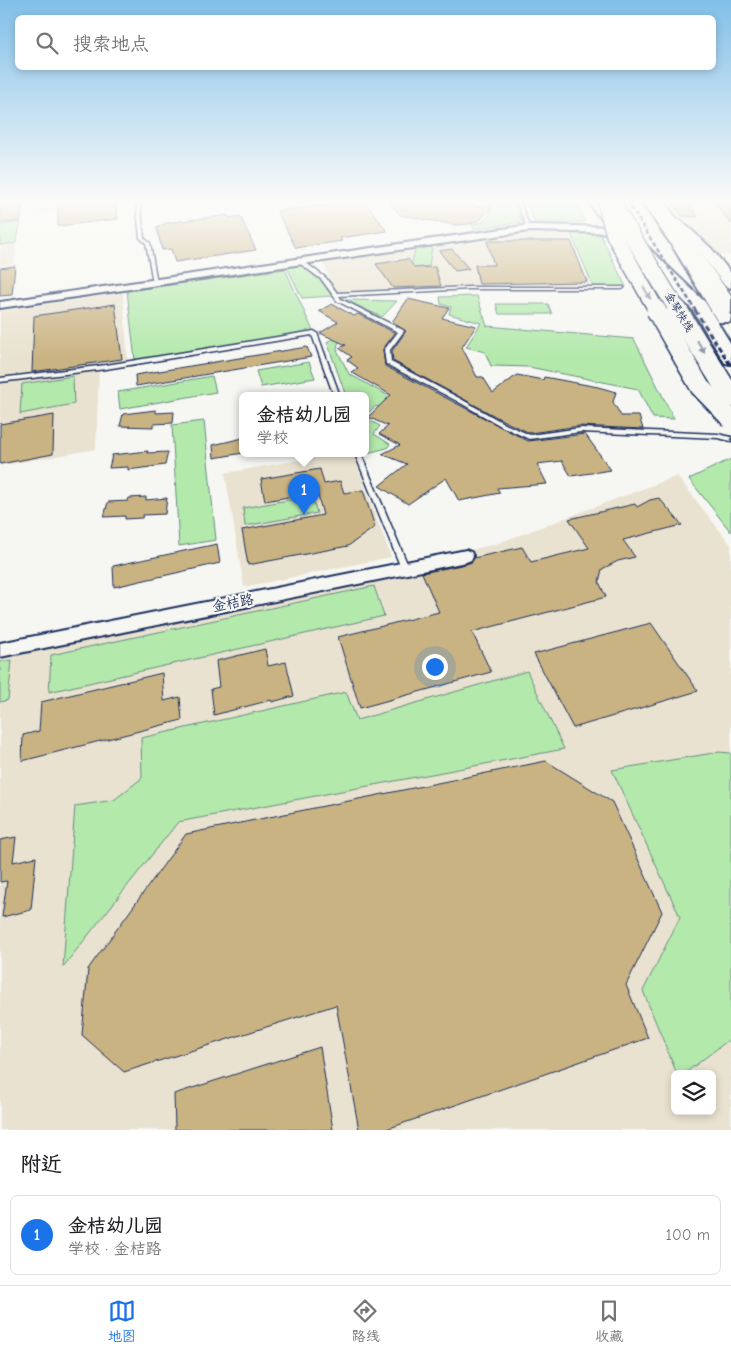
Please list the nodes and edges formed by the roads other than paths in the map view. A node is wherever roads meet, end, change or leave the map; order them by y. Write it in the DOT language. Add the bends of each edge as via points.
graph roads {
  1 [pos="150,254"];
  2 [pos="350,254"];
  3 [pos="625,254"];
  4 [pos="643,254"];
  5 [pos="646,254"];
  6 [pos="685,254"];
  7 [pos="694,254"];
  8 [pos="708,254"];
  9 [pos="300,261"];
  10 [pos="731,282"];
  11 [pos="155,283"];
  12 [pos="622,288"];
  13 [pos="335,295"];
  14 [pos="0,306"];
  15 [pos="731,308"];
  16 [pos="731,328"];
  17 [pos="731,359"];
  18 [pos="0,380"];
  19 [pos="336,392"];
  20 [pos="731,397"];
  21 [pos="731,419"];
  22 [pos="729,439"];
  23 [pos="359,457"];
  24 [pos="466,556"];
  25 [pos="405,568"];
  26 [pos="0,650"];
  1 -- 11 [label="lane"];
  2 -- 9 [label="street"];
  3 -- 21 [label="main road, one-way, bridge" via="700,387"];
  4 -- 20 [label="highway, 金琴快线, one-way, bridge"];
  5 -- 17 [label="main road" via="699,306"];
  6 -- 16 [label="main road"];
  7 -- 15 [label="highway"];
  8 -- 10 [label="main road"];
  9 -- 11 [label="street"];
  9 -- 13 [label="lane" via="324,279"];
  11 -- 14 [label="street"];
  12 -- 13 [label="lane" via="469,288"];
  13 -- 22 [label="lane" via="401,331 387,350 388,364 529,437 581,430 618,430"];
  18 -- 19 [label="lane" via="106,367 314,333"];
  23 -- 25 [label="lane"];
  24 -- 25 [label="street, 金桔路"];
  25 -- 26 [label="street, 金桔路"];
}
